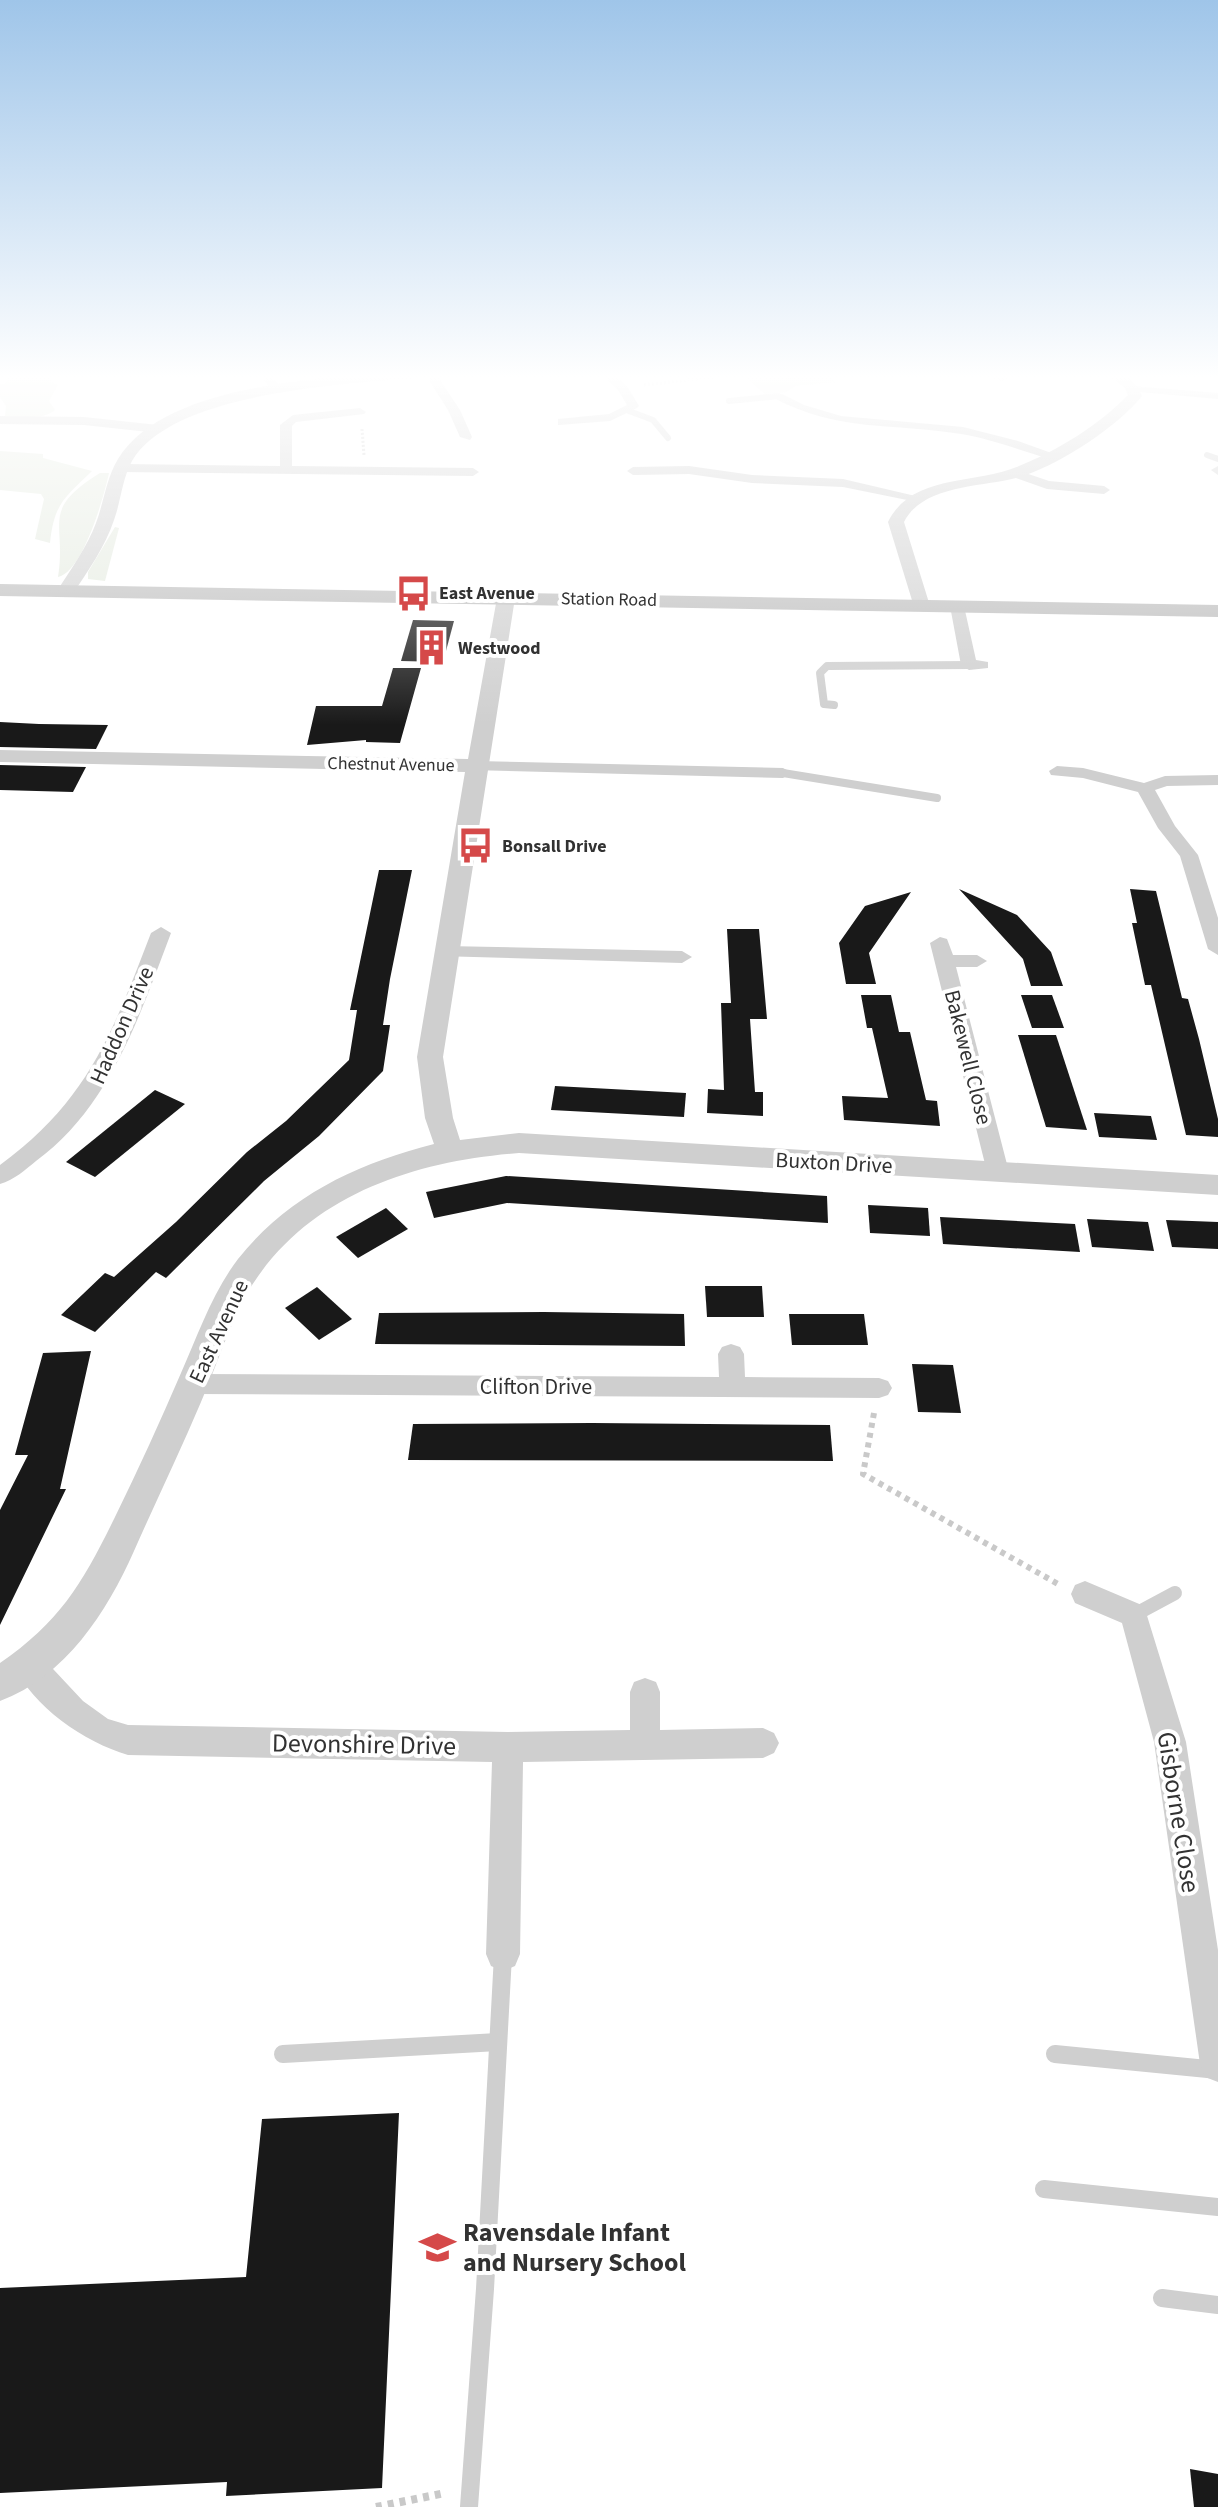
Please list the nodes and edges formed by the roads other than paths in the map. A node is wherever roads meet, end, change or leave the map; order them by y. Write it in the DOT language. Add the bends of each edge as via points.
graph roads {
  1 [pos="113,491"];
  2 [pos="882,491"];
  3 [pos="939,491"];
  4 [pos="917,498"];
  5 [pos="0,590"];
  6 [pos="66,591"];
  7 [pos="506,598"];
  8 [pos="921,606"];
  9 [pos="957,606"];
  10 [pos="1218,611"];
  11 [pos="976,665"];
  12 [pos="834,705"];
  13 [pos="0,756"];
  14 [pos="476,766"];
  15 [pos="1057,771"];
  16 [pos="783,773"];
  17 [pos="1218,780"];
  18 [pos="1145,788"];
  19 [pos="937,798"];
  20 [pos="1209,889"];
  21 [pos="161,933"];
  22 [pos="1218,949"];
  23 [pos="445,952"];
  24 [pos="682,957"];
  25 [pos="977,961"];
  26 [pos="449,1149"];
  27 [pos="998,1172"];
  28 [pos="0,1176"];
  29 [pos="1218,1185"];
  30 [pos="731,1354"];
  31 [pos="193,1384"];
  32 [pos="733,1388"];
  33 [pos="879,1388"];
  34 [pos="1175,1593"];
  35 [pos="1085,1594"];
  36 [pos="1134,1615"];
  37 [pos="14,1674"];
  38 [pos="645,1692"];
  39 [pos="763,1743"];
  40 [pos="645,1744"];
  41 [pos="508,1747"];
  42 [pos="503,1954"];
  43 [pos="498,2042"];
  44 [pos="283,2054"];
  45 [pos="1055,2054"];
  46 [pos="1218,2067"];
  47 [pos="1044,2189"];
  48 [pos="1218,2207"];
  49 [pos="1162,2298"];
  50 [pos="1218,2305"];
  51 [pos="469,2497"];
  1 -- 6 [label="street" via="98,538"];
  2 -- 4 [label="street"];
  3 -- 4 [label="street"];
  4 -- 8 [label="street" via="896,522"];
  5 -- 6 [label="main road, Station Road"];
  6 -- 7 [label="main road, Station Road"];
  7 -- 8 [label="main road, Station Road"];
  7 -- 14 [label="street"];
  8 -- 9 [label="main road, Station Road"];
  9 -- 10 [label="main road, Station Road"];
  9 -- 11 [label="street"];
  11 -- 12 [label="lane" via="827,666 820,673 824,704"];
  13 -- 14 [label="street, Chestnut Avenue"];
  14 -- 16 [label="street, Chestnut Avenue"];
  14 -- 23 [label="street"];
  15 -- 18 [label="street" via="1083,766"];
  16 -- 19 [label="lane" via="828,775"];
  17 -- 18 [label="street" via="1165,781"];
  18 -- 20 [label="street"];
  20 -- 22 [label="street"];
  21 -- 28 [label="street, Haddon Drive" via="111,1056 90,1093 47,1140"];
  23 -- 24 [label="street"];
  23 -- 26 [label="street" via="430,1057"];
  25 -- 27 [label="street, Bakewell Close" via="943,952"];
  26 -- 27 [label="street, Buxton Drive" via="531,1143"];
  26 -- 31 [label="street, East Avenue" via="336,1189 273,1238 227,1304"];
  27 -- 29 [label="street, Buxton Drive"];
  30 -- 32 [label="street"];
  31 -- 32 [label="street, Clifton Drive"];
  31 -- 37 [label="street, East Avenue" via="90,1602"];
  32 -- 33 [label="street, Clifton Drive"];
  34 -- 36 [label="lane"];
  35 -- 36 [label="street"];
  36 -- 46 [label="street, Gisborne Close" via="1170,1742"];
  37 -- 41 [label="street, Devonshire Drive" via="99,1731 128,1740"];
  38 -- 40 [label="street"];
  39 -- 40 [label="street, Devonshire Drive"];
  40 -- 41 [label="street, Devonshire Drive"];
  41 -- 42 [label="street"];
  42 -- 43 [label="lane"];
  43 -- 44 [label="lane"];
  43 -- 51 [label="lane"];
  45 -- 46 [label="lane"];
  47 -- 48 [label="lane"];
  49 -- 50 [label="lane"];
}
